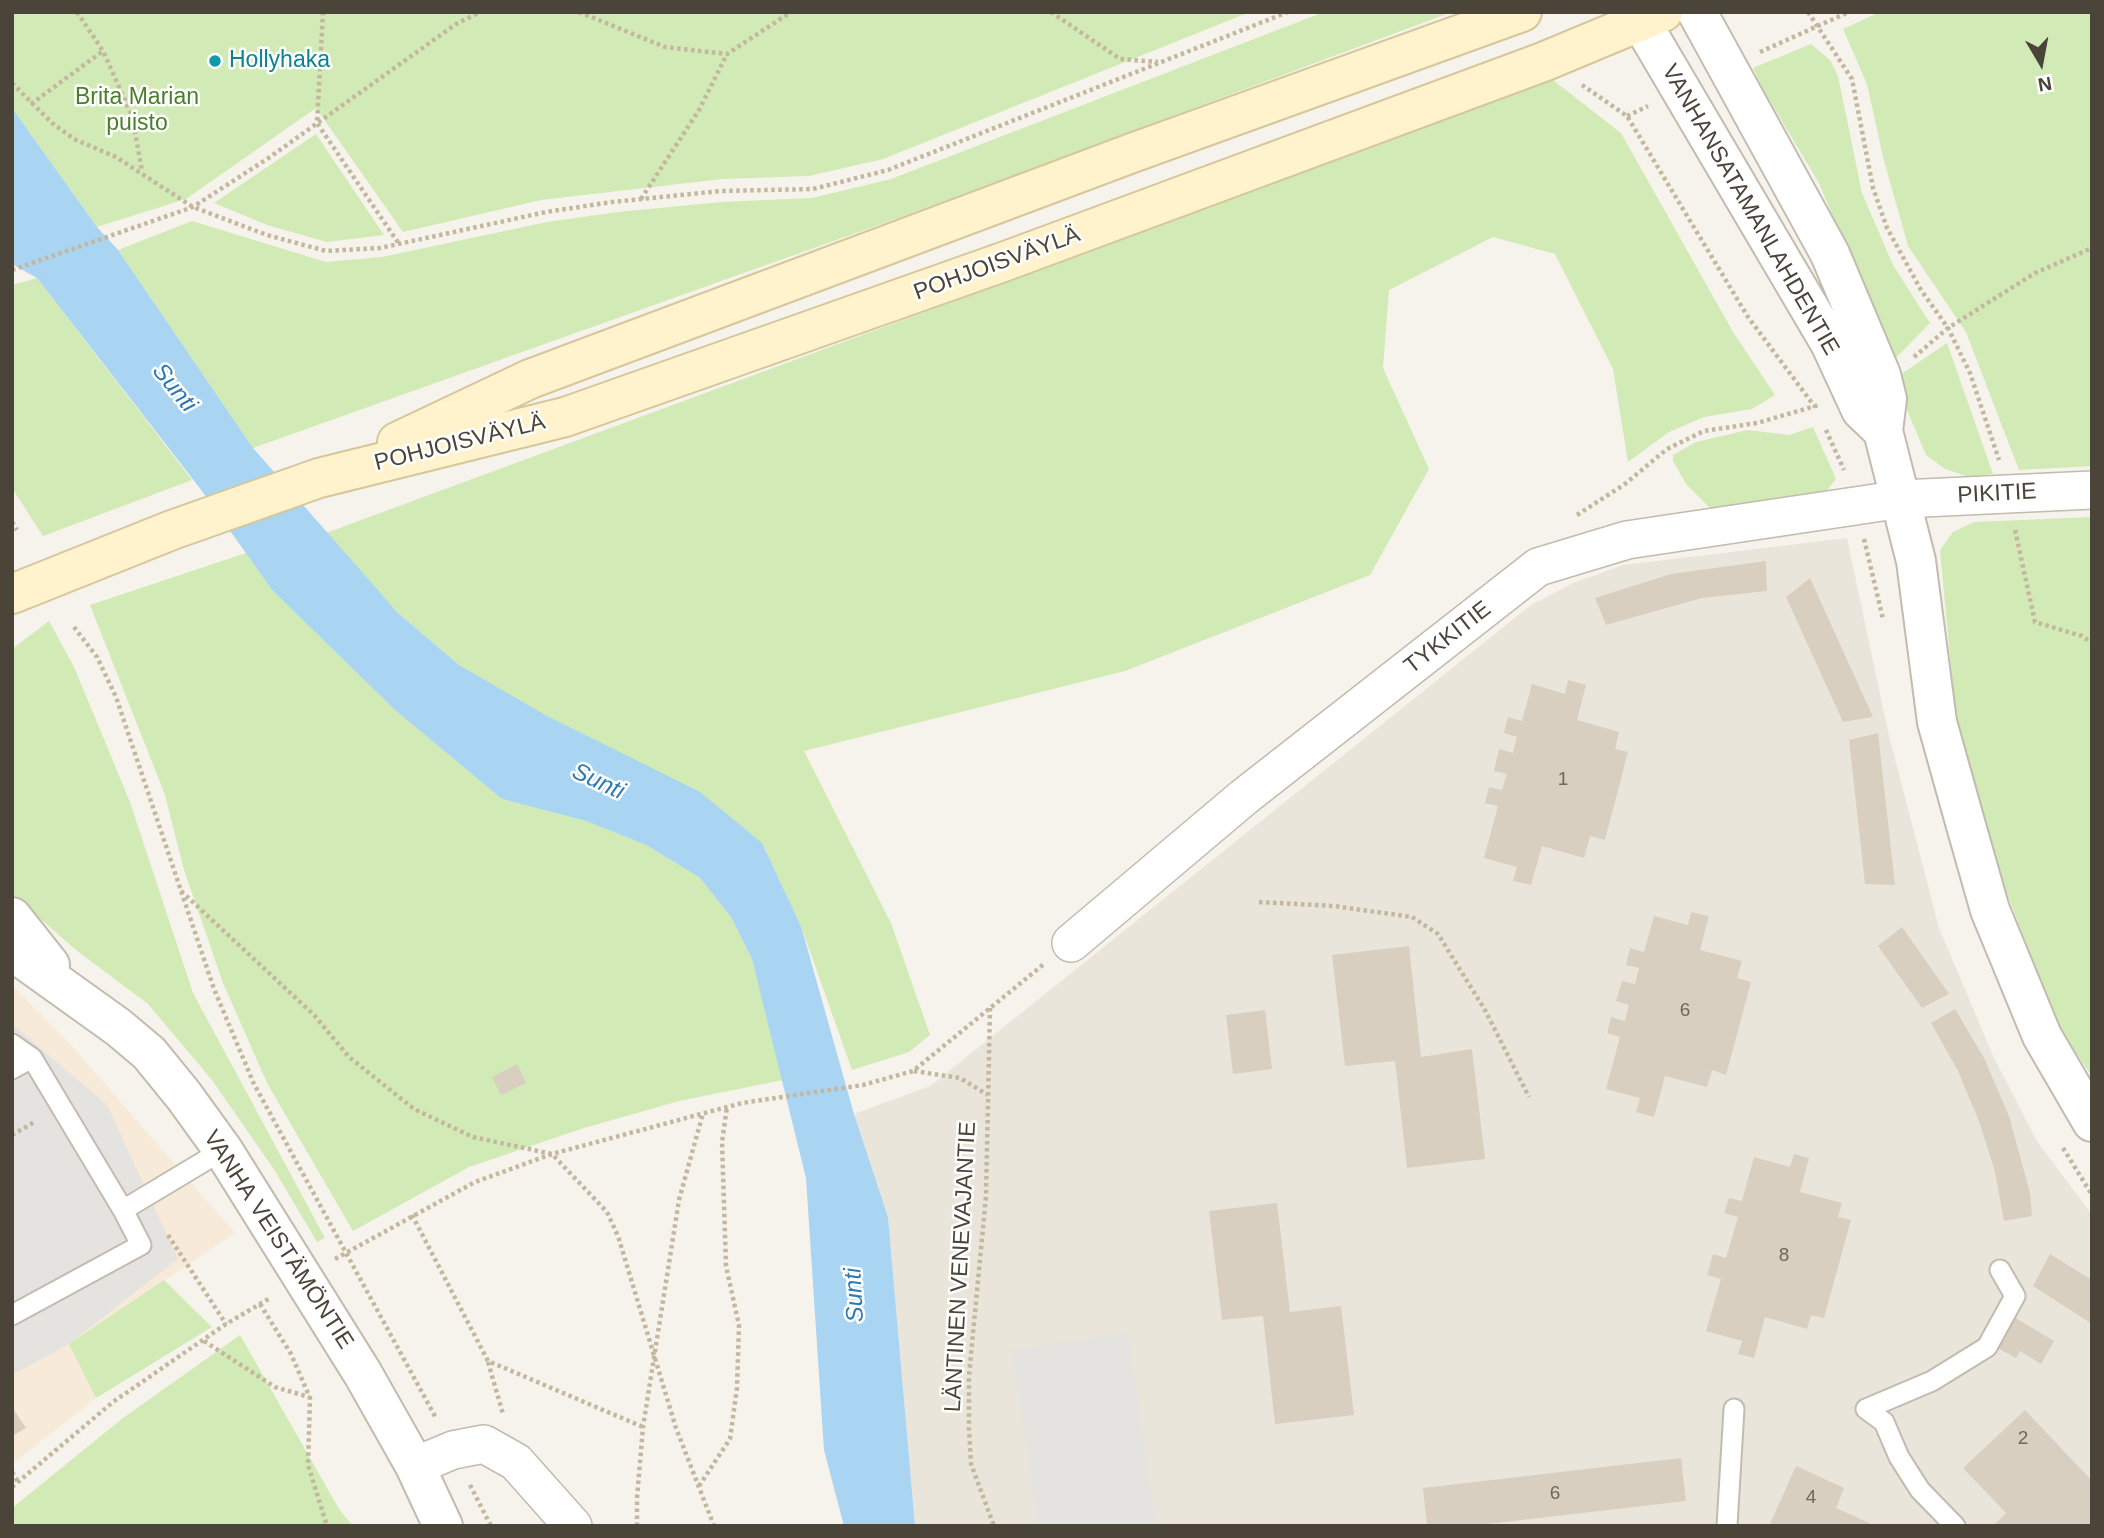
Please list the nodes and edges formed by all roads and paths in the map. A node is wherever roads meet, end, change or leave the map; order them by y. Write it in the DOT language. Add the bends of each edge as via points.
graph roads {
  1 [pos="77,12"];
  2 [pos="323,12"];
  3 [pos="480,12"];
  4 [pos="579,12"];
  5 [pos="791,12"];
  6 [pos="1051,12"];
  7 [pos="1288,12"];
  8 [pos="1522,12"];
  9 [pos="1697,12"];
  10 [pos="1808,12"];
  11 [pos="1648,15"];
  12 [pos="103,51"];
  13 [pos="727,54"];
  14 [pos="1558,56"];
  15 [pos="1161,62"];
  16 [pos="12,83"];
  17 [pos="31,104"];
  18 [pos="317,123"];
  19 [pos="142,172"];
  20 [pos="640,200"];
  21 [pos="192,207"];
  22 [pos="399,244"];
  23 [pos="12,270"];
  24 [pos="1820,417"];
  25 [pos="1825,428"];
  26 [pos="1883,431"];
  27 [pos="319,478"];
  28 [pos="2092,490"];
  29 [pos="2008,493"];
  30 [pos="1902,499"];
  31 [pos="1857,507"];
  32 [pos="12,522"];
  33 [pos="17,530"];
  34 [pos="12,594"];
  35 [pos="74,626"];
  36 [pos="1885,627"];
  37 [pos="2092,643"];
  38 [pos="180,891"];
  39 [pos="1259,902"];
  40 [pos="12,917"];
  41 [pos="1071,943"];
  42 [pos="12,951"];
  43 [pos="68,988"];
  44 [pos="990,1007"];
  45 [pos="12,1044"];
  46 [pos="32,1058"];
  47 [pos="12,1069"];
  48 [pos="913,1071"];
  49 [pos="988,1095"];
  50 [pos="1529,1097"];
  51 [pos="727,1107"];
  52 [pos="703,1113"];
  53 [pos="2092,1122"];
  54 [pos="2057,1139"];
  55 [pos="223,1150"];
  56 [pos="552,1154"];
  57 [pos="2092,1195"];
  58 [pos="146,1199"];
  59 [pos="123,1210"];
  60 [pos="412,1215"];
  61 [pos="345,1253"];
  62 [pos="333,1260"];
  63 [pos="2000,1270"];
  64 [pos="273,1296"];
  65 [pos="260,1304"];
  66 [pos="12,1315"];
  67 [pos="226,1324"];
  68 [pos="204,1341"];
  69 [pos="654,1359"];
  70 [pos="310,1398"];
  71 [pos="1734,1409"];
  72 [pos="643,1427"];
  73 [pos="453,1450"];
  74 [pos="415,1466"];
  75 [pos="12,1472"];
  76 [pos="18,1482"];
  77 [pos="12,1487"];
  78 [pos="699,1487"];
  79 [pos="327,1526"];
  80 [pos="443,1526"];
  81 [pos="491,1526"];
  82 [pos="573,1526"];
  83 [pos="637,1526"];
  84 [pos="714,1526"];
  85 [pos="994,1526"];
  86 [pos="1727,1526"];
  87 [pos="1955,1526"];
  1 -- 12 [label="path"];
  2 -- 18 [label="path"];
  3 -- 18 [label="path" via="456,24"];
  4 -- 13 [label="path" via="665,47"];
  5 -- 13 [label="path"];
  6 -- 15 [label="path" via="1121,59"];
  7 -- 15 [label="path"];
  8 -- 27 [label="main road, POHJOISVÄYLÄ" via="530,380"];
  9 -- 26 [label="street, VANHANSATAMANLAHDENTIE" via="1830,254 1881,375 1887,399"];
  10 -- 29 [label="path" via="1853,79 1873,188 1887,228 1970,373"];
  11 -- 14 [label="main road, POHJOISVÄYLÄ"];
  11 -- 26 [label="street, VANHANSATAMANLAHDENTIE" via="1817,320 1861,410"];
  12 -- 17 [label="path"];
  12 -- 19 [label="path" via="132,116"];
  13 -- 20 [label="path" via="699,110"];
  14 -- 24 [label="path" via="1581,85 1627,116 1748,317"];
  14 -- 27 [label="main road, POHJOISVÄYLÄ" via="1003,262 565,417"];
  15 -- 20 [label="path" via="888,170 813,189 721,191"];
  16 -- 17 [label="path"];
  17 -- 19 [label="path" via="74,139"];
  18 -- 21 [label="path"];
  18 -- 22 [label="path"];
  19 -- 21 [label="path"];
  20 -- 22 [label="path" via="546,212"];
  21 -- 22 [label="path" via="326,251"];
  21 -- 23 [label="path"];
  25 -- 31 [label="path"];
  26 -- 30 [label="street, VANHANSATAMANLAHDENTIE"];
  27 -- 34 [label="main road, POHJOISVÄYLÄ"];
  28 -- 29 [label="street, PIKITIE"];
  29 -- 30 [label="street, PIKITIE"];
  29 -- 37 [label="path" via="2035,622"];
  30 -- 31 [label="street, TYKKITIE"];
  30 -- 53 [label="street, VANHANSATAMANLAHDENTIE" via="1916,561 1937,722 1990,910 2042,1036"];
  31 -- 36 [label="path"];
  31 -- 41 [label="street, TYKKITIE" via="1627,540 1538,567 1244,797"];
  32 -- 33 [label="path"];
  35 -- 38 [label="path" via="97,657 116,697"];
  38 -- 56 [label="path" via="314,1015 349,1057 414,1109 473,1137"];
  38 -- 61 [label="path" via="254,1084"];
  39 -- 50 [label="path" via="1412,917 1438,934 1485,1010"];
  40 -- 43 [label="street, VANHA VEISTÄMÖNTIE"];
  41 -- 44 [label="path"];
  42 -- 43 [label="street, VANHA VEISTÄMÖNTIE"];
  43 -- 55 [label="street, VANHA VEISTÄMÖNTIE" via="149,1053"];
  44 -- 48 [label="path"];
  44 -- 49 [label="path, LÄNTINEN VENEVAJANTIE"];
  45 -- 46 [label="lane"];
  46 -- 47 [label="lane"];
  46 -- 59 [label="lane"];
  48 -- 49 [label="path" via="960,1078"];
  48 -- 51 [label="path" via="863,1085"];
  49 -- 85 [label="path, LÄNTINEN VENEVAJANTIE" via="986,1196 969,1376 969,1428 971,1464"];
  51 -- 52 [label="path"];
  51 -- 78 [label="path" via="723,1183 726,1266 739,1325 737,1388 730,1439"];
  52 -- 56 [label="path"];
  52 -- 69 [label="path" via="679,1200"];
  54 -- 57 [label="path"];
  55 -- 58 [label="lane"];
  55 -- 74 [label="street, VANHA VEISTÄMÖNTIE"];
  56 -- 60 [label="path" via="475,1182"];
  56 -- 69 [label="path" via="607,1212"];
  58 -- 59 [label="lane"];
  58 -- 67 [label="path"];
  59 -- 66 [label="lane" via="141,1245"];
  60 -- 61 [label="path"];
  60 -- 72 [label="path" via="488,1361"];
  61 -- 62 [label="path"];
  61 -- 73 [label="path"];
  63 -- 87 [label="lane" via="2015,1296 1987,1347 1932,1381 1866,1409 1884,1422 1920,1490"];
  64 -- 65 [label="path"];
  65 -- 67 [label="path"];
  65 -- 70 [label="path" via="291,1354"];
  67 -- 68 [label="path"];
  68 -- 70 [label="path" via="275,1387"];
  68 -- 76 [label="path" via="113,1402"];
  69 -- 72 [label="path"];
  69 -- 78 [label="path"];
  70 -- 79 [label="path" via="308,1465"];
  71 -- 86 [label="lane"];
  72 -- 83 [label="path"];
  73 -- 74 [label="street"];
  73 -- 81 [label="path"];
  73 -- 82 [label="street" via="484,1444 516,1462"];
  74 -- 80 [label="street, VANHA VEISTÄMÖNTIE"];
  75 -- 76 [label="path"];
  76 -- 77 [label="path"];
  78 -- 84 [label="path"];
}
